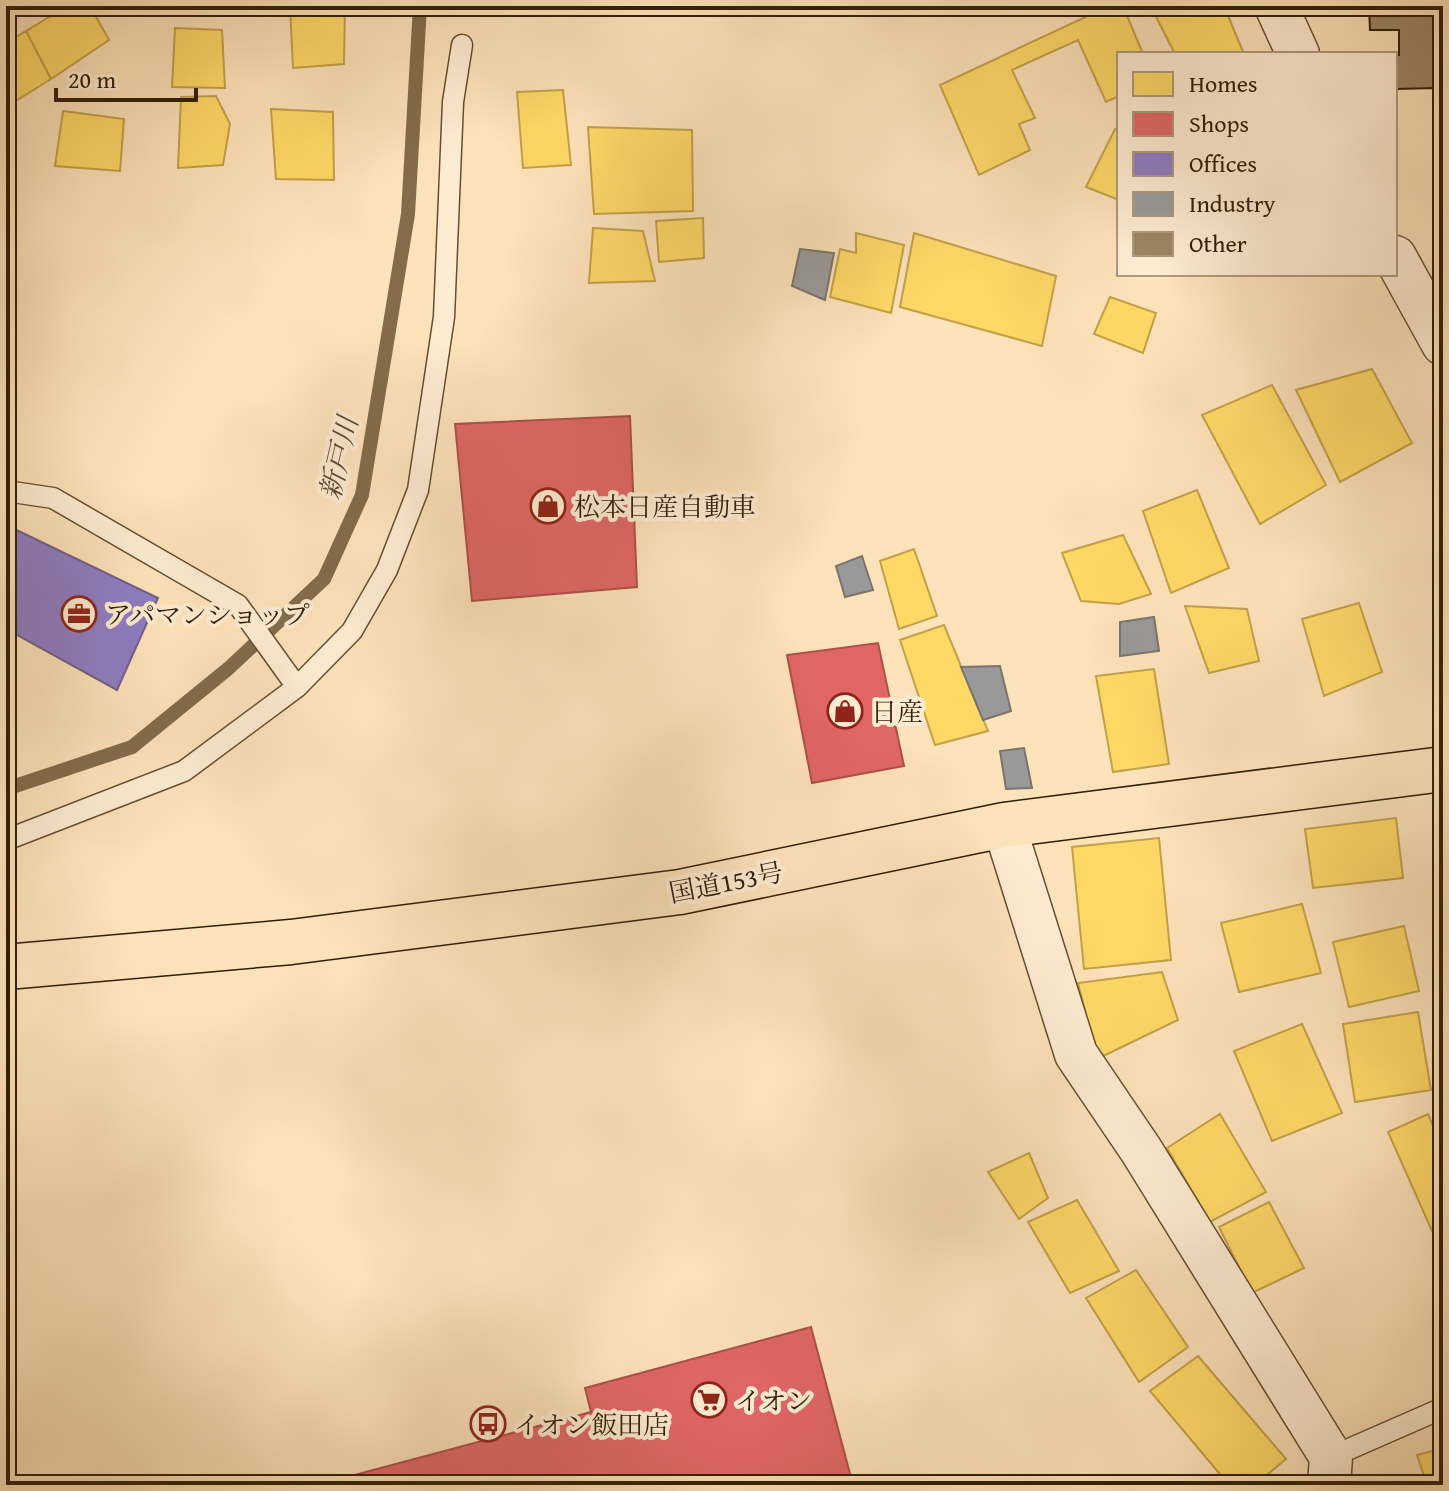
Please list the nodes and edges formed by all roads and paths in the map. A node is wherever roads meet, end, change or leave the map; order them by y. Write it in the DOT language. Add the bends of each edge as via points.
graph roads {
  1 [pos="1276,6"];
  2 [pos="462,45"];
  3 [pos="1297,52"];
  4 [pos="1397,261"];
  5 [pos="1443,344"];
  6 [pos="6,491"];
  7 [pos="297,687"];
  8 [pos="1443,769"];
  9 [pos="1004,825"];
  10 [pos="6,840"];
  11 [pos="6,967"];
  12 [pos="1443,1408"];
  13 [pos="1330,1471"];
  1 -- 3 [label="street"];
  2 -- 7 [label="lane" via="453,102 444,317 418,490 387,570 352,631"];
  4 -- 5 [label="street"];
  6 -- 7 [label="lane" via="53,498 238,605"];
  7 -- 10 [label="lane" via="184,771"];
  8 -- 9 [label="highway, 国道153号"];
  9 -- 11 [label="highway, 国道153号" via="680,892 291,942"];
  9 -- 13 [label="street" via="1076,1054 1141,1150"];
  12 -- 13 [label="lane"];
}
